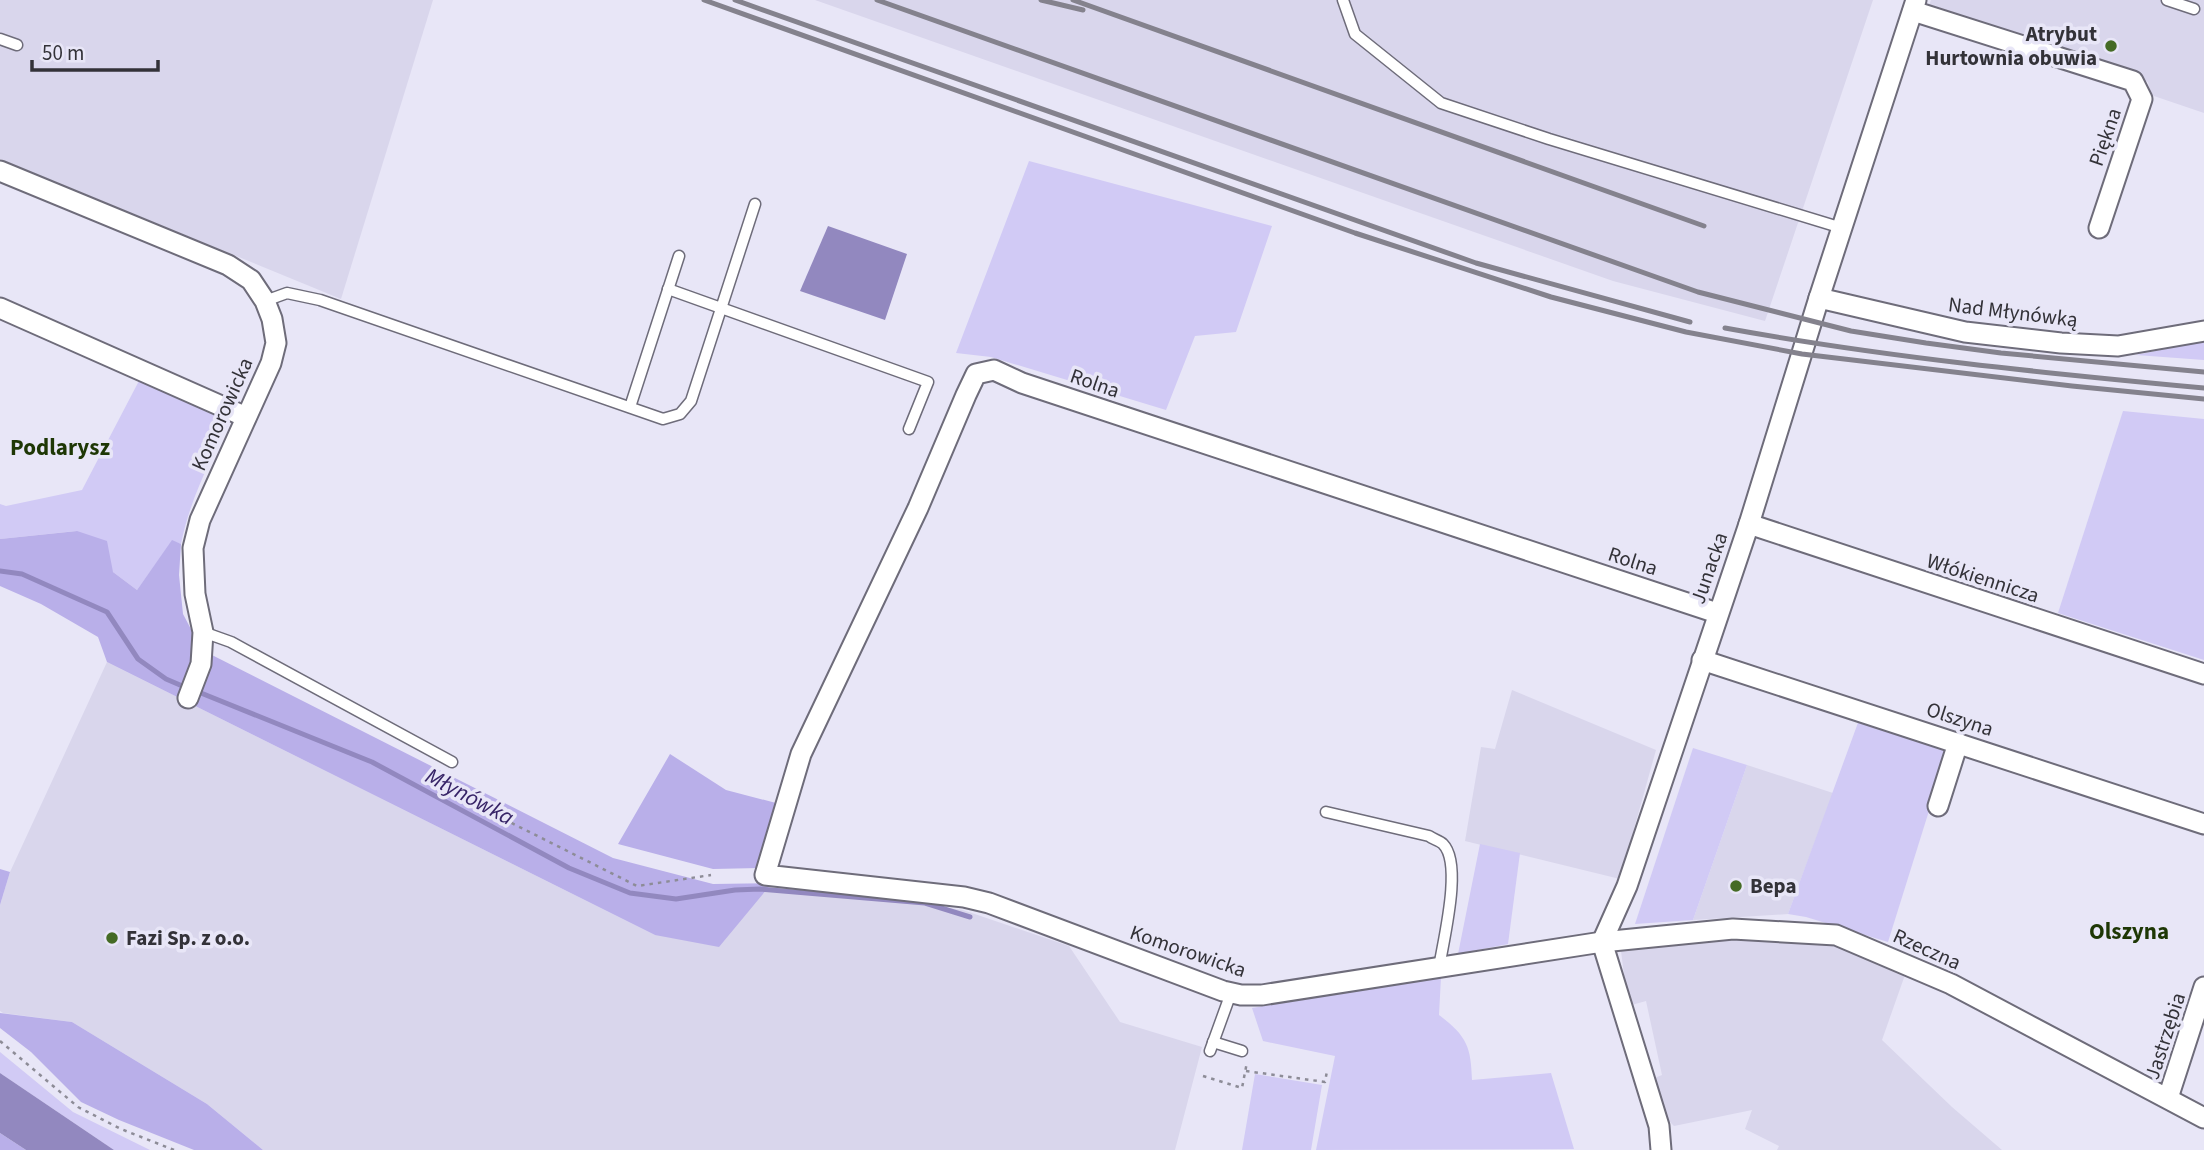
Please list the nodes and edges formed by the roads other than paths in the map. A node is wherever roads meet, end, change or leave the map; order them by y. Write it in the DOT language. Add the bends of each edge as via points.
graph roads {
  1 [pos="1343,0"];
  2 [pos="2167,0"];
  3 [pos="1914,5"];
  4 [pos="2194,9"];
  5 [pos="0,39"];
  6 [pos="17,46"];
  7 [pos="0,171"];
  8 [pos="755,204"];
  9 [pos="1842,228"];
  10 [pos="2099,228"];
  11 [pos="679,256"];
  12 [pos="668,289"];
  13 [pos="1819,298"];
  14 [pos="265,301"];
  15 [pos="721,307"];
  16 [pos="0,308"];
  17 [pos="2204,331"];
  18 [pos="630,407"];
  19 [pos="246,417"];
  20 [pos="909,429"];
  21 [pos="1749,524"];
  22 [pos="1717,613"];
  23 [pos="203,632"];
  24 [pos="1702,660"];
  25 [pos="2204,674"];
  26 [pos="188,698"];
  27 [pos="1958,743"];
  28 [pos="452,762"];
  29 [pos="1938,806"];
  30 [pos="1326,812"];
  31 [pos="2204,824"];
  32 [pos="765,875"];
  33 [pos="1602,942"];
  34 [pos="1439,968"];
  35 [pos="2204,988"];
  36 [pos="1231,993"];
  37 [pos="1245,1052"];
  38 [pos="2168,1098"];
  39 [pos="2204,1118"];
  40 [pos="1661,1150"];
  1 -- 9 [label="lane" via="1355,34 1441,103"];
  2 -- 4 [label="lane"];
  3 -- 9 [label="street, Junacka"];
  3 -- 10 [label="street, Piękna" via="2133,81 2142,99"];
  5 -- 6 [label="lane"];
  7 -- 14 [label="street, Komorowicka" via="228,265 251,279"];
  8 -- 15 [label="lane"];
  9 -- 13 [label="street, Junacka"];
  11 -- 12 [label="lane"];
  12 -- 15 [label="lane"];
  12 -- 18 [label="lane"];
  13 -- 17 [label="street, Nad Młynówką" via="1965,332 2060,343 2118,346"];
  13 -- 21 [label="street, Junacka"];
  14 -- 18 [label="lane" via="287,293 320,300"];
  14 -- 19 [label="street, Komorowicka" via="276,343"];
  15 -- 18 [label="lane" via="691,401 680,414 663,419"];
  15 -- 20 [label="lane" via="928,382"];
  16 -- 19 [label="street"];
  19 -- 23 [label="street, Komorowicka" via="200,520 193,548"];
  21 -- 22 [label="street, Junacka"];
  21 -- 25 [label="street, Włókiennicza"];
  22 -- 24 [label="street, Junacka"];
  22 -- 32 [label="street, Rolna" via="1034,387 995,370 976,374 801,754"];
  23 -- 26 [label="street, Komorowicka" via="201,664"];
  23 -- 28 [label="lane" via="230,642"];
  24 -- 27 [label="street, Olszyna"];
  24 -- 33 [label="street, Junacka" via="1627,886"];
  27 -- 29 [label="street"];
  27 -- 31 [label="street, Olszyna"];
  30 -- 34 [label="lane" via="1429,836 1443,844 1450,857 1452,881"];
  32 -- 36 [label="street, Komorowicka" via="989,903"];
  33 -- 34 [label="street, Komorowicka"];
  33 -- 38 [label="street, Rzeczna" via="1733,929 1836,935 1951,984"];
  33 -- 40 [label="street" via="1659,1126"];
  34 -- 36 [label="street, Komorowicka" via="1262,995"];
  35 -- 38 [label="street, Jastrzębia"];
  36 -- 37 [label="lane" via="1212,1046"];
  38 -- 39 [label="street, Rzeczna"];
}
